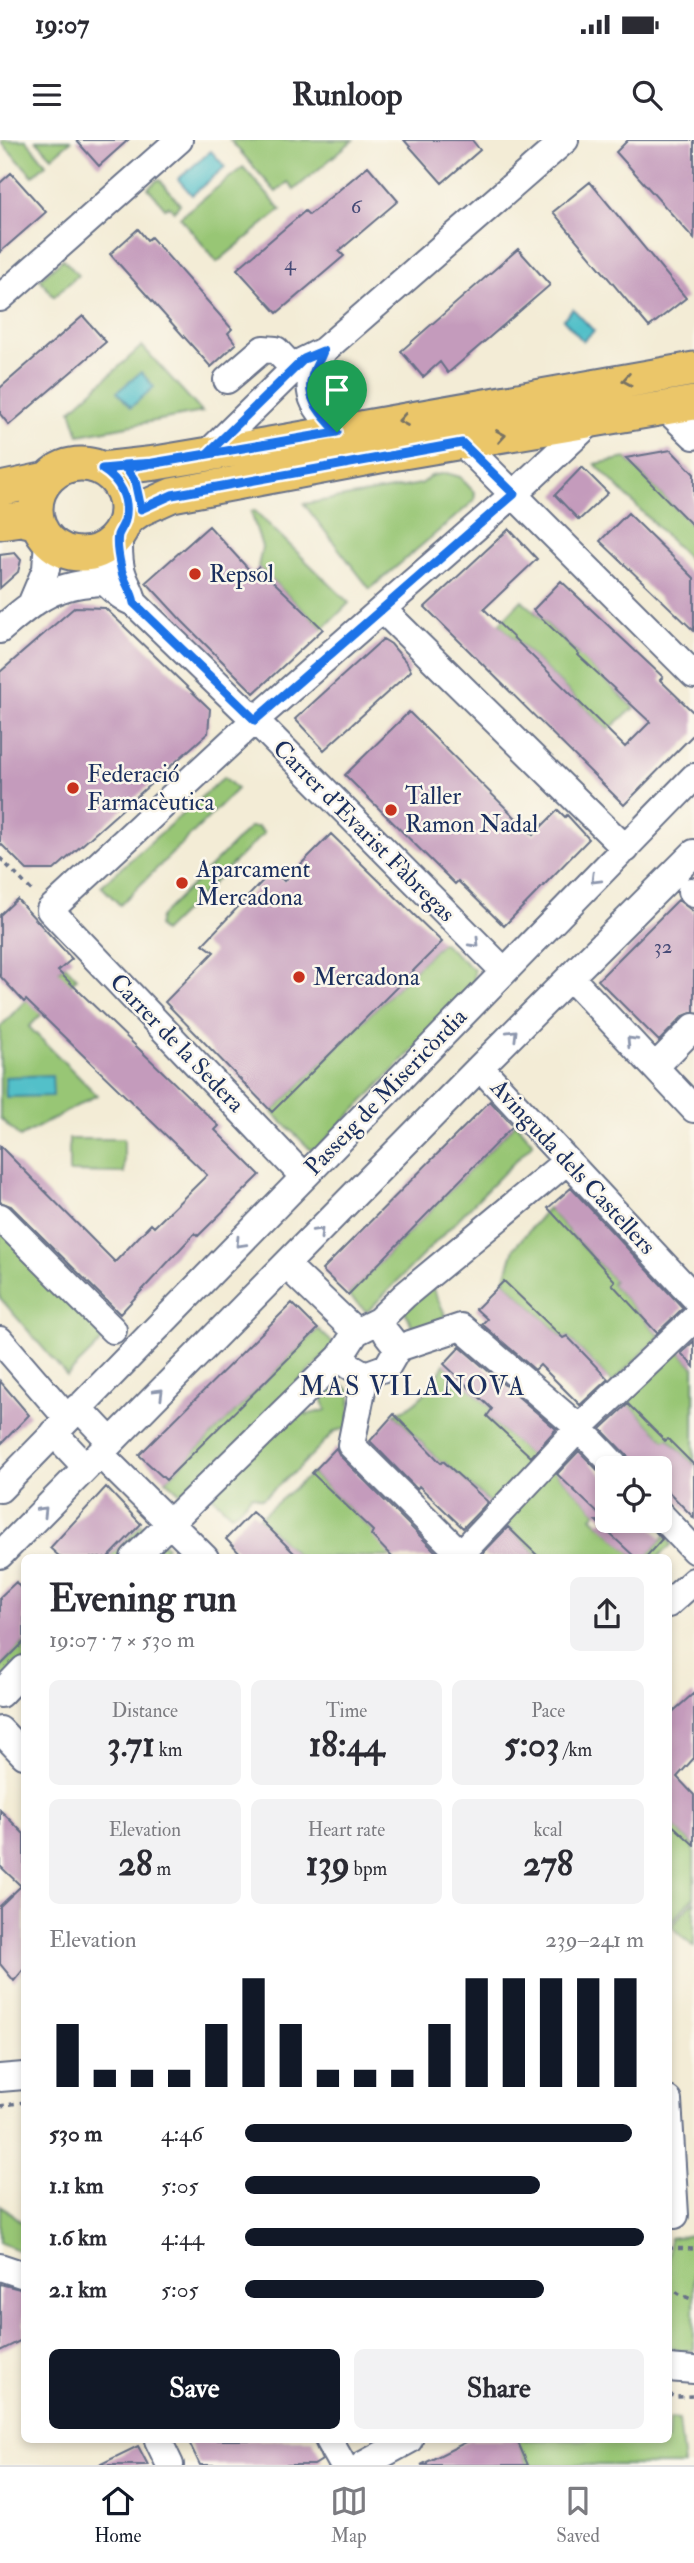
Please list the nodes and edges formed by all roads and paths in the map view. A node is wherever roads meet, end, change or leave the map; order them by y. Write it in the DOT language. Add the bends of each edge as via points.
graph roads {
  1 [pos="179,140"];
  2 [pos="547,146"];
  3 [pos="0,299"];
  4 [pos="323,351"];
  5 [pos="294,369"];
  6 [pos="694,369"];
  7 [pos="227,380"];
  8 [pos="680,405"];
  9 [pos="593,420"];
  10 [pos="337,432"];
  11 [pos="694,436"];
  12 [pos="462,443"];
  13 [pos="207,454"];
  14 [pos="102,469"];
  15 [pos="47,479"];
  16 [pos="0,489"];
  17 [pos="514,494"];
  18 [pos="0,522"];
  19 [pos="122,527"];
  20 [pos="43,531"];
  21 [pos="81,554"];
  22 [pos="106,582"];
  23 [pos="60,588"];
  24 [pos="32,602"];
  25 [pos="134,603"];
  26 [pos="382,609"];
  27 [pos="0,630"];
  28 [pos="694,676"];
  29 [pos="255,720"];
  30 [pos="694,778"];
  31 [pos="625,849"];
  32 [pos="694,853"];
  33 [pos="0,858"];
  34 [pos="50,910"];
  35 [pos="503,971"];
  36 [pos="570,977"];
  37 [pos="694,1027"];
  38 [pos="480,1067"];
  39 [pos="655,1067"];
  40 [pos="694,1109"];
  41 [pos="567,1161"];
  42 [pos="304,1177"];
  43 [pos="0,1217"];
  44 [pos="286,1265"];
  45 [pos="694,1297"];
  46 [pos="694,1319"];
  47 [pos="367,1327"];
  48 [pos="113,1330"];
  49 [pos="0,1340"];
  50 [pos="398,1348"];
  51 [pos="340,1357"];
  52 [pos="365,1375"];
  53 [pos="67,1420"];
  54 [pos="579,1428"];
  55 [pos="99,1455"];
  56 [pos="606,1456"];
  57 [pos="0,1489"];
  58 [pos="169,1522"];
  59 [pos="672,1527"];
  60 [pos="694,1550"];
  61 [pos="138,1554"];
  62 [pos="201,1554"];
  63 [pos="459,1554"];
  64 [pos="463,1554"];
  65 [pos="11,1555"];
  66 [pos="694,1560"];
  67 [pos="672,1579"];
  68 [pos="694,1581"];
  69 [pos="672,1600"];
  70 [pos="21,1672"];
  71 [pos="0,1694"];
  72 [pos="0,1730"];
  73 [pos="21,1752"];
  74 [pos="21,2076"];
  75 [pos="0,2078"];
  76 [pos="21,2102"];
  77 [pos="0,2106"];
  78 [pos="672,2142"];
  79 [pos="679,2215"];
  80 [pos="672,2248"];
  81 [pos="694,2249"];
  82 [pos="0,2267"];
  83 [pos="21,2274"];
  84 [pos="672,2289"];
  85 [pos="694,2300"];
  86 [pos="672,2368"];
  87 [pos="694,2370"];
  88 [pos="672,2394"];
  89 [pos="694,2396"];
  90 [pos="159,2443"];
  91 [pos="331,2443"];
  92 [pos="403,2443"];
  93 [pos="170,2465"];
  94 [pos="343,2465"];
  95 [pos="363,2465"];
  1 -- 3 [label="street"];
  2 -- 4 [label="street"];
  4 -- 5 [label="street"];
  4 -- 10 [label="street" via="310,391 315,405"];
  5 -- 7 [label="street" via="276,350 262,349"];
  5 -- 13 [label="street"];
  6 -- 10 [label="main road, one-way"];
  8 -- 9 [label="main road"];
  8 -- 11 [label="street"];
  12 -- 9 [label="main road, one-way"];
  9 -- 17 [label="street"];
  10 -- 13 [label="main road"];
  12 -- 17 [label="street"];
  12 -- 19 [label="main road" via="172,495 141,509"];
  13 -- 14 [label="main road"];
  14 -- 15 [label="main road" via="73,464"];
  14 -- 19 [label="main road" via="121,486 126,503"];
  15 -- 16 [label="main road"];
  15 -- 20 [label="main road" via="36,504"];
  17 -- 26 [label="street"];
  17 -- 28 [label="street"];
  18 -- 20 [label="main road" via="21,519"];
  19 -- 21 [label="main road" via="100,550"];
  19 -- 25 [label="street, Carrer d'Evarist Fàbregas" via="120,566"];
  20 -- 21 [label="main road" via="61,550"];
  20 -- 24 [label="street" via="46,569"];
  21 -- 22 [label="street, Carrer d'Evarist Fàbregas"];
  21 -- 23 [label="street"];
  22 -- 23 [label="street"];
  22 -- 25 [label="street, Carrer d'Evarist Fàbregas" via="121,598"];
  23 -- 24 [label="street"];
  24 -- 27 [label="street"];
  25 -- 29 [label="street, Carrer d'Evarist Fàbregas"];
  26 -- 29 [label="street"];
  26 -- 31 [label="street"];
  29 -- 34 [label="street"];
  29 -- 35 [label="street, Carrer d'Evarist Fàbregas, one-way"];
  30 -- 31 [label="street, Passeig de Misericòrdia"];
  31 -- 35 [label="street, Passeig de Misericòrdia, one-way"];
  32 -- 36 [label="street, Passeig de Misericòrdia"];
  33 -- 34 [label="path"];
  34 -- 42 [label="street, Carrer de la Sedera"];
  35 -- 42 [label="street, Passeig de Misericòrdia"];
  38 -- 36 [label="street, Passeig de Misericòrdia, one-way"];
  39 -- 36 [label="street, one-way"];
  37 -- 39 [label="street"];
  38 -- 41 [label="street, Avinguda dels Castellers"];
  44 -- 38 [label="street, Passeig de Misericòrdia, one-way"];
  39 -- 40 [label="street"];
  41 -- 45 [label="street, Avinguda dels Castellers"];
  41 -- 47 [label="street"];
  42 -- 53 [label="street, Passeig de Misericòrdia, one-way"];
  43 -- 48 [label="street"];
  44 -- 47 [label="street"];
  55 -- 44 [label="street, Passeig de Misericòrdia, one-way"];
  46 -- 54 [label="street"];
  47 -- 50 [label="street"];
  47 -- 51 [label="street"];
  49 -- 53 [label="street"];
  50 -- 52 [label="street" via="387,1367"];
  50 -- 54 [label="street" via="461,1327"];
  51 -- 52 [label="street"];
  51 -- 58 [label="street"];
  52 -- 63 [label="street" via="351,1445"];
  53 -- 55 [label="street"];
  53 -- 55 [label="street"];
  53 -- 57 [label="street, Passeig de Misericòrdia"];
  54 -- 56 [label="street"];
  54 -- 64 [label="street"];
  55 -- 58 [label="street"];
  65 -- 55 [label="street, Passeig de Misericòrdia, one-way"];
  58 -- 61 [label="street"];
  58 -- 62 [label="street"];
  59 -- 60 [label="street"];
  66 -- 67 [label="street"];
  68 -- 69 [label="street"];
  70 -- 71 [label="street"];
  72 -- 73 [label="street"];
  74 -- 75 [label="street"];
  76 -- 77 [label="path"];
  78 -- 79 [label="street"];
  80 -- 81 [label="path"];
  82 -- 83 [label="street"];
  84 -- 85 [label="path"];
  86 -- 87 [label="street"];
  88 -- 89 [label="path"];
  90 -- 93 [label="street"];
  91 -- 94 [label="street"];
  92 -- 95 [label="street"];
}
